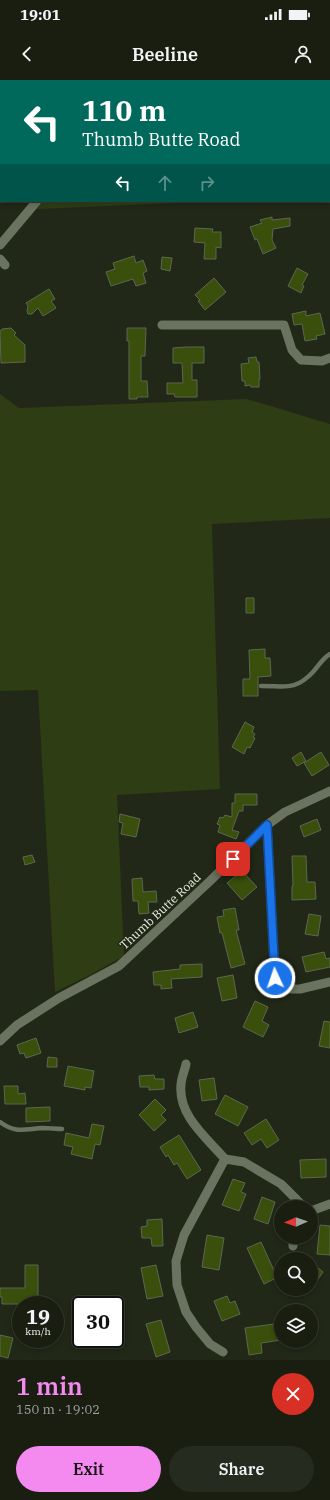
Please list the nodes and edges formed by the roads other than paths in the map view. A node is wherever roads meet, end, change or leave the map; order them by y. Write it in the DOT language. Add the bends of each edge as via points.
graph roads {
  1 [pos="36,202"];
  2 [pos="0,245"];
  3 [pos="162,325"];
  4 [pos="330,358"];
  5 [pos="330,654"];
  6 [pos="261,686"];
  7 [pos="330,791"];
  8 [pos="267,825"];
  9 [pos="330,982"];
  10 [pos="0,1041"];
  11 [pos="186,1064"];
  12 [pos="0,1122"];
  13 [pos="62,1129"];
  14 [pos="225,1159"];
  15 [pos="297,1200"];
  16 [pos="330,1204"];
  17 [pos="318,1208"];
  18 [pos="223,1352"];
  1 -- 2 [label="street"];
  3 -- 4 [label="street" via="284,325 292,350 300,360 322,361"];
  5 -- 6 [label="lane" via="302,682 289,686"];
  7 -- 8 [label="street, Thumb Butte Road" via="285,812"];
  8 -- 9 [label="street" via="275,978 288,989"];
  8 -- 10 [label="street, Thumb Butte Road" via="119,966 59,998 17,1025"];
  11 -- 14 [label="street" via="181,1085 183,1104 191,1121"];
  12 -- 13 [label="lane" via="16,1130"];
  14 -- 15 [label="street" via="244,1162 281,1184"];
  14 -- 18 [label="street" via="184,1235 176,1261 177,1285 186,1312 210,1344"];
  16 -- 17 [label="street"];
}
